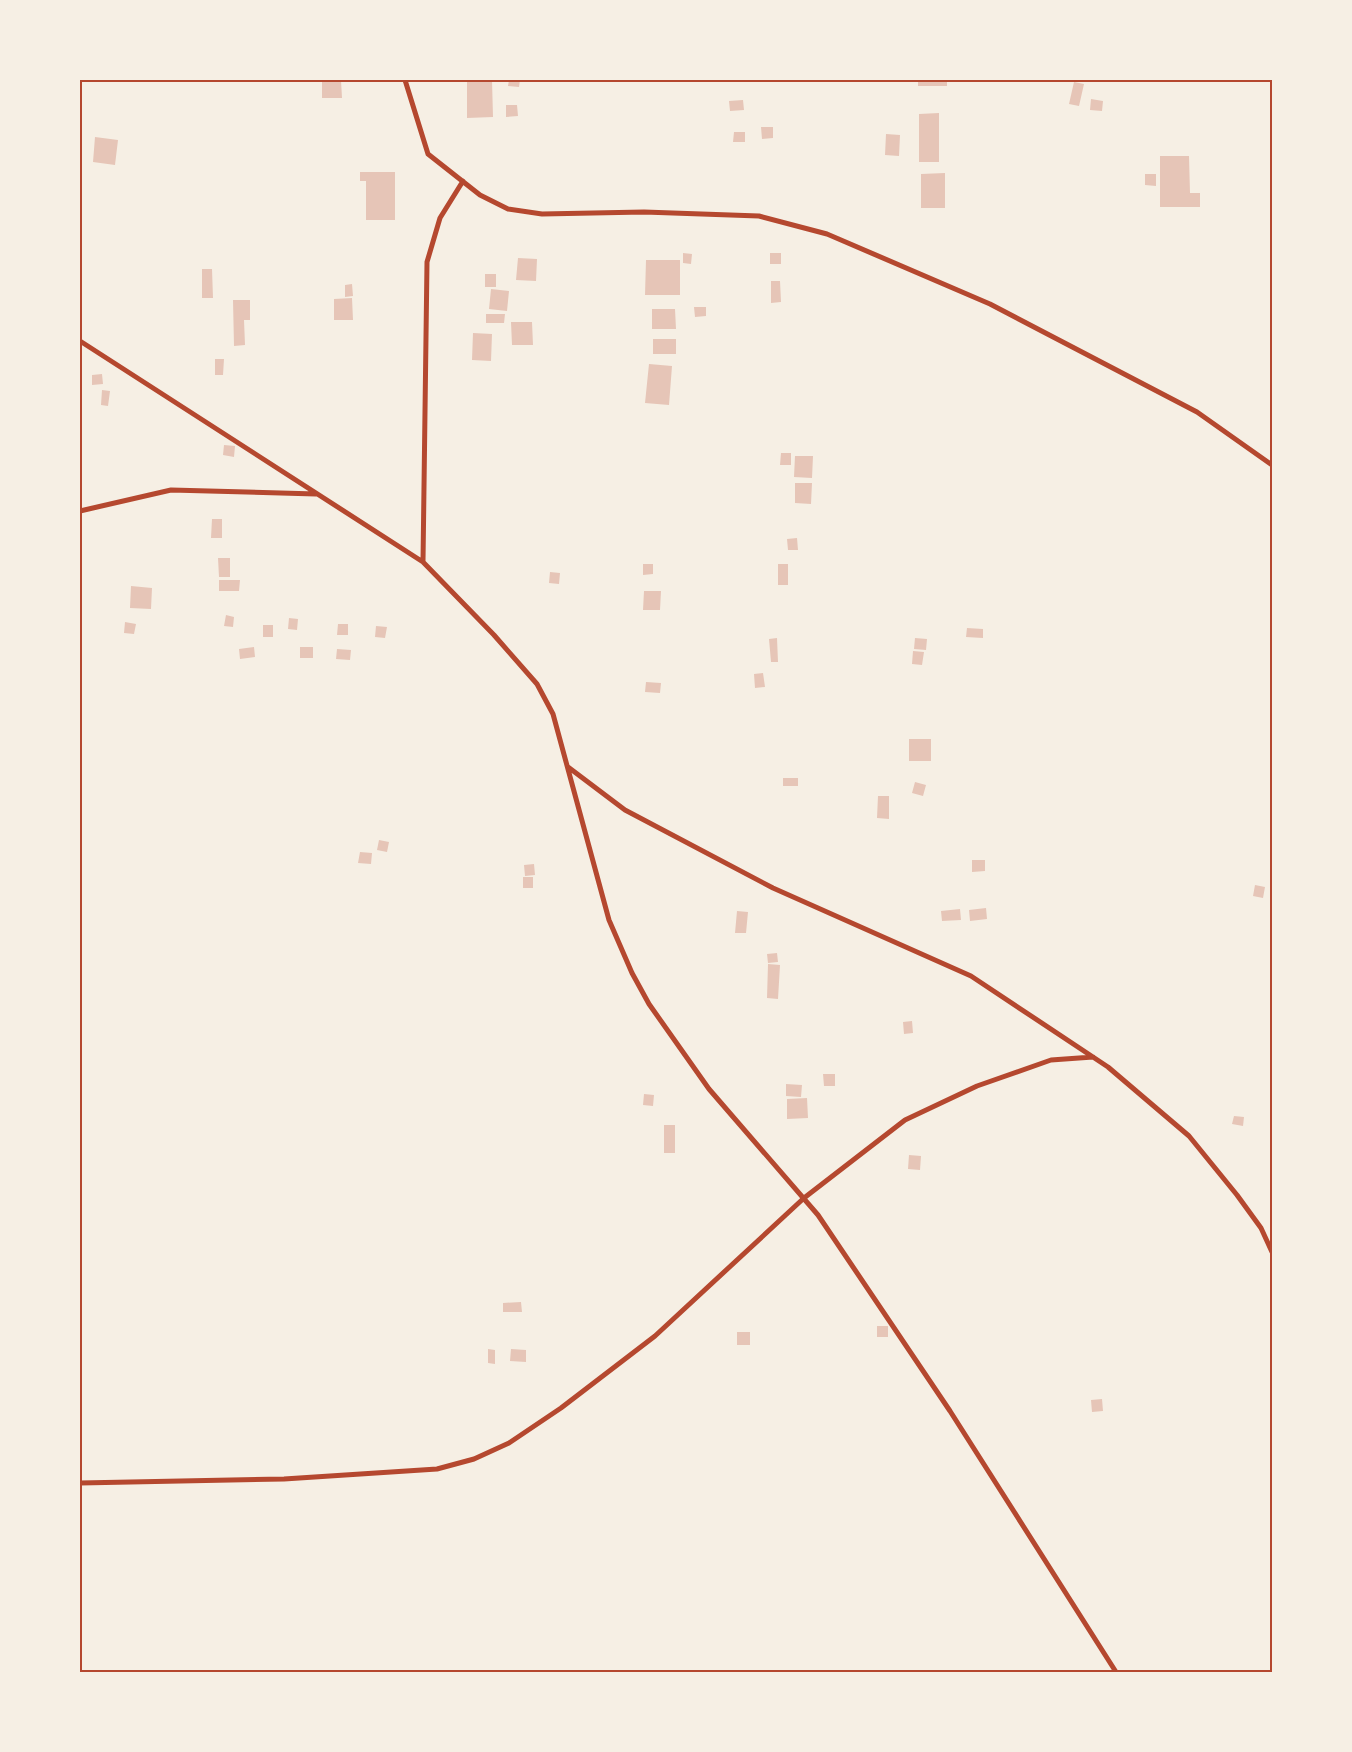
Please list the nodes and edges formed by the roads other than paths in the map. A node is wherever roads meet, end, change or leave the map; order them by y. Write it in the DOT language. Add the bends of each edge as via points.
graph roads {
  1 [pos="405,80"];
  2 [pos="463,181"];
  3 [pos="80,341"];
  4 [pos="1272,465"];
  5 [pos="316,494"];
  6 [pos="80,511"];
  7 [pos="423,562"];
  8 [pos="568,767"];
  9 [pos="1093,1057"];
  10 [pos="804,1198"];
  11 [pos="1272,1252"];
  12 [pos="80,1483"];
  13 [pos="1116,1672"];
  1 -- 2 [label="street" via="428,154"];
  2 -- 4 [label="street" via="480,195 508,209 759,216 827,234 990,304 1197,412"];
  2 -- 7 [label="street" via="440,218 427,262"];
  3 -- 5 [label="street"];
  5 -- 6 [label="street" via="171,490"];
  5 -- 7 [label="street"];
  7 -- 8 [label="street" via="537,684 553,714"];
  8 -- 9 [label="street" via="625,810 773,888 971,976"];
  8 -- 10 [label="street" via="610,920 641,988 709,1089"];
  9 -- 10 [label="street" via="1051,1060 977,1086 905,1120"];
  9 -- 11 [label="street" via="1189,1136 1238,1195 1261,1228"];
  10 -- 12 [label="street" via="655,1336 561,1408 509,1443 474,1459 437,1469 284,1479"];
  10 -- 13 [label="street" via="950,1411"];
}
